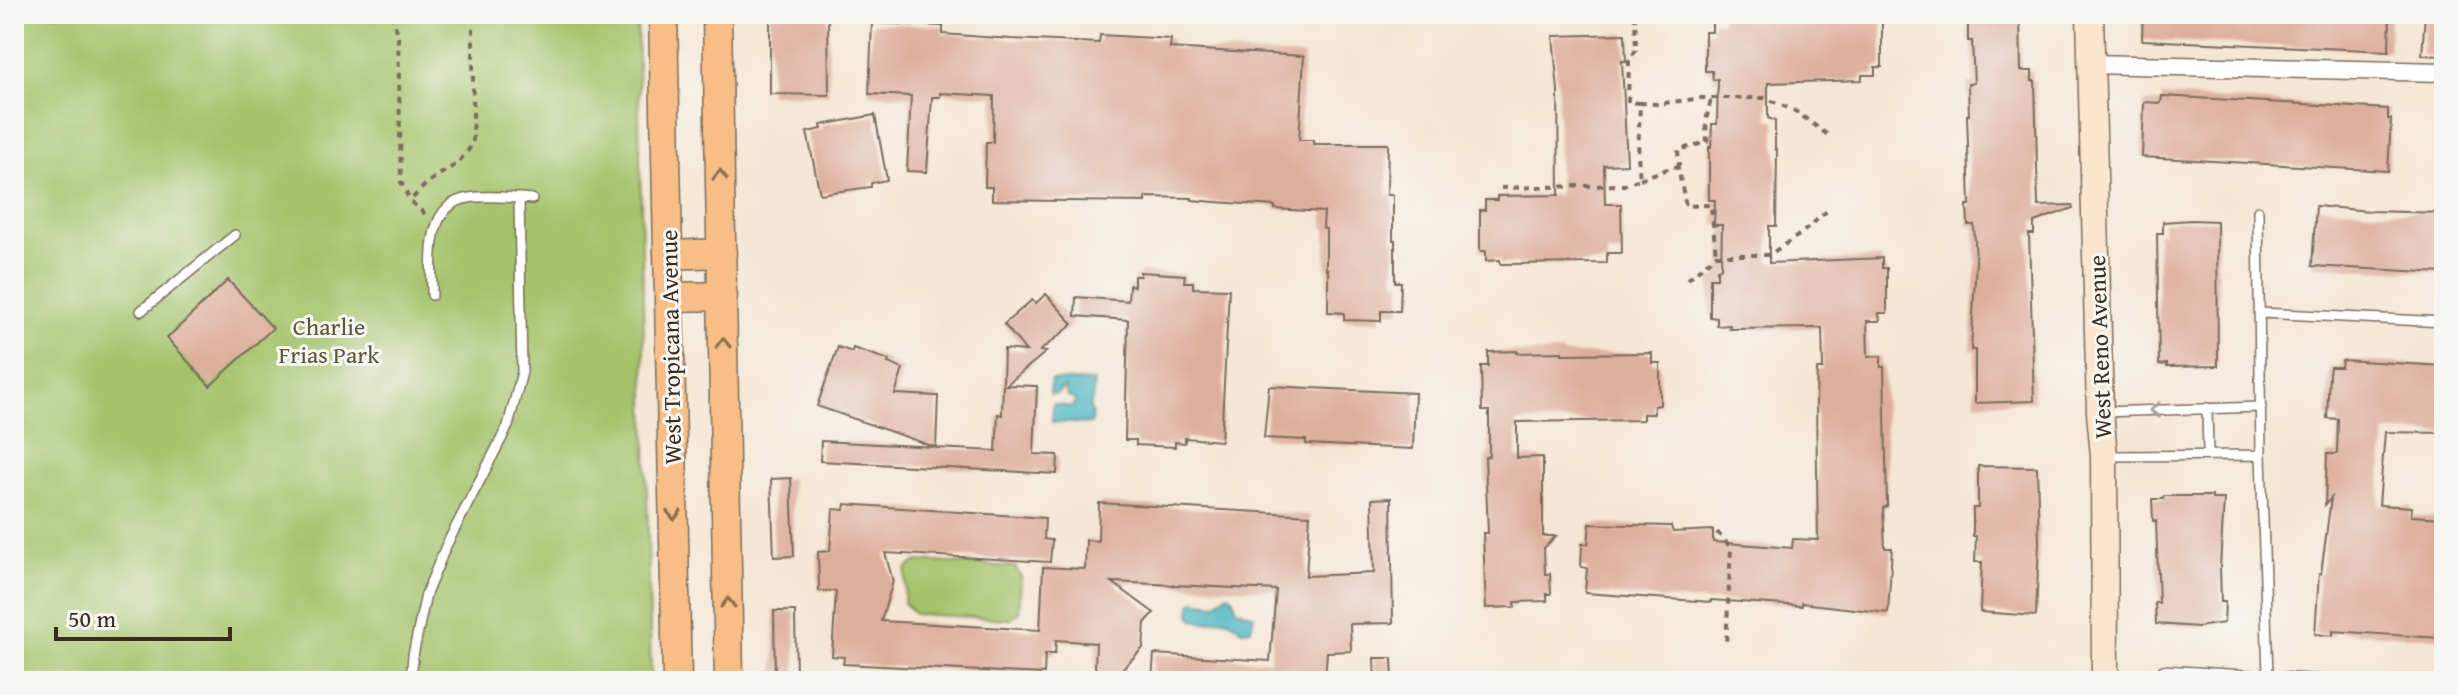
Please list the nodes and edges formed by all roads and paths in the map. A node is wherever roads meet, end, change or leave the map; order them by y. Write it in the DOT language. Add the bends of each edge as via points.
graph roads {
  1 [pos="391,14"];
  2 [pos="473,14"];
  3 [pos="663,14"];
  4 [pos="717,14"];
  5 [pos="1635,14"];
  6 [pos="2090,14"];
  7 [pos="2090,64"];
  8 [pos="2444,72"];
  9 [pos="1712,98"];
  10 [pos="1640,103"];
  11 [pos="1828,135"];
  12 [pos="1676,167"];
  13 [pos="1640,179"];
  14 [pos="1501,188"];
  15 [pos="519,198"];
  16 [pos="532,199"];
  17 [pos="410,201"];
  18 [pos="1829,209"];
  19 [pos="2258,211"];
  20 [pos="436,224"];
  21 [pos="235,235"];
  22 [pos="722,253"];
  23 [pos="669,255"];
  24 [pos="1716,255"];
  25 [pos="1688,279"];
  26 [pos="432,295"];
  27 [pos="723,296"];
  28 [pos="670,297"];
  29 [pos="141,311"];
  30 [pos="2260,313"];
  31 [pos="2444,322"];
  32 [pos="2261,407"];
  33 [pos="2207,408"];
  34 [pos="2100,412"];
  35 [pos="2208,455"];
  36 [pos="2261,455"];
  37 [pos="2104,456"];
  38 [pos="1717,532"];
  39 [pos="1726,645"];
  40 [pos="2163,670"];
  41 [pos="2268,676"];
  42 [pos="411,681"];
  43 [pos="677,681"];
  44 [pos="729,681"];
  45 [pos="2105,681"];
  46 [pos="2342,681"];
  1 -- 17 [label="path" via="398,34 401,182"];
  2 -- 17 [label="path" via="473,144 458,163"];
  3 -- 23 [label="main road, West Tropicana Avenue"];
  22 -- 4 [label="main road, one-way"];
  5 -- 10 [label="path" via="1628,102"];
  6 -- 7 [label="street, West Reno Avenue"];
  7 -- 8 [label="street"];
  7 -- 34 [label="street, West Reno Avenue"];
  9 -- 10 [label="path"];
  9 -- 11 [label="path" via="1765,98"];
  9 -- 12 [label="path" via="1707,142 1678,150"];
  10 -- 13 [label="path"];
  12 -- 13 [label="path"];
  12 -- 24 [label="path" via="1686,206 1711,205"];
  13 -- 14 [label="path" via="1624,185"];
  15 -- 16 [label="lane"];
  15 -- 20 [label="lane" via="467,198 448,207"];
  15 -- 42 [label="lane" via="522,372 508,426 426,594"];
  17 -- 20 [label="path"];
  18 -- 24 [label="path" via="1769,255"];
  19 -- 30 [label="lane"];
  20 -- 26 [label="lane"];
  21 -- 29 [label="lane"];
  22 -- 23 [label="main road"];
  22 -- 27 [label="main road"];
  23 -- 28 [label="main road, West Tropicana Avenue"];
  24 -- 25 [label="path"];
  27 -- 28 [label="main road"];
  44 -- 27 [label="main road, one-way"];
  28 -- 43 [label="main road, West Tropicana Avenue, one-way"];
  30 -- 31 [label="lane"];
  30 -- 32 [label="lane"];
  32 -- 33 [label="lane"];
  32 -- 36 [label="lane"];
  33 -- 34 [label="lane, one-way"];
  33 -- 35 [label="lane"];
  34 -- 37 [label="street, West Reno Avenue"];
  35 -- 36 [label="lane"];
  35 -- 37 [label="lane"];
  36 -- 41 [label="lane"];
  37 -- 45 [label="street, West Reno Avenue"];
  38 -- 39 [label="path" via="1731,548"];
  40 -- 41 [label="lane"];
  41 -- 46 [label="lane"];
}
